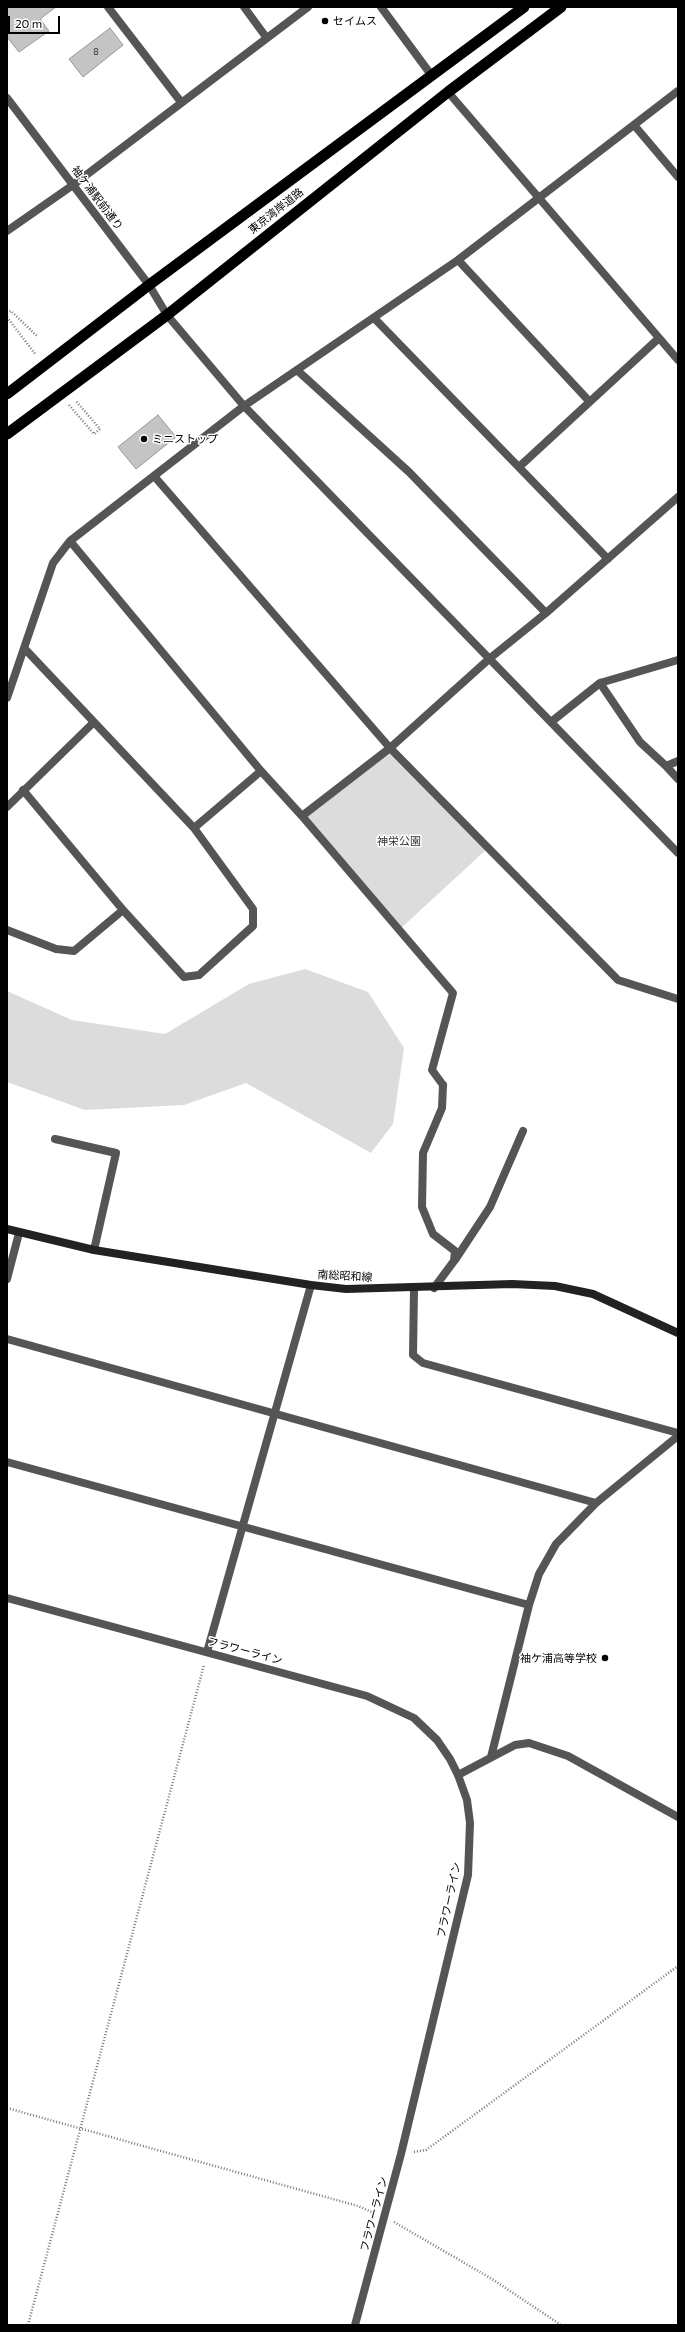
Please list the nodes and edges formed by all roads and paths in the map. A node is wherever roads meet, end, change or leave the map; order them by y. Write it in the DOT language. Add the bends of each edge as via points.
graph roads {
  1 [pos="108,7"];
  2 [pos="244,7"];
  3 [pos="308,7"];
  4 [pos="381,7"];
  5 [pos="524,7"];
  6 [pos="561,7"];
  7 [pos="266,37"];
  8 [pos="432,76"];
  9 [pos="678,91"];
  10 [pos="448,92"];
  11 [pos="7,98"];
  12 [pos="181,102"];
  13 [pos="634,125"];
  14 [pos="678,177"];
  15 [pos="74,185"];
  16 [pos="538,199"];
  17 [pos="7,231"];
  18 [pos="458,260"];
  19 [pos="149,286"];
  20 [pos="7,313"];
  21 [pos="167,315"];
  22 [pos="7,317"];
  23 [pos="374,318"];
  24 [pos="38,336"];
  25 [pos="659,338"];
  26 [pos="26,343"];
  27 [pos="678,360"];
  28 [pos="298,371"];
  29 [pos="7,394"];
  30 [pos="74,399"];
  31 [pos="589,401"];
  32 [pos="69,405"];
  33 [pos="244,406"];
  34 [pos="7,434"];
  35 [pos="519,467"];
  36 [pos="154,476"];
  37 [pos="678,497"];
  38 [pos="70,541"];
  39 [pos="608,559"];
  40 [pos="546,613"];
  41 [pos="24,648"];
  42 [pos="489,658"];
  43 [pos="678,660"];
  44 [pos="600,682"];
  45 [pos="7,698"];
  46 [pos="94,722"];
  47 [pos="551,722"];
  48 [pos="390,748"];
  49 [pos="678,761"];
  50 [pos="666,766"];
  51 [pos="261,771"];
  52 [pos="678,779"];
  53 [pos="23,790"];
  54 [pos="7,807"];
  55 [pos="302,816"];
  56 [pos="194,828"];
  57 [pos="678,853"];
  58 [pos="122,910"];
  59 [pos="7,930"];
  60 [pos="678,998"];
  61 [pos="522,1132"];
  62 [pos="55,1139"];
  63 [pos="7,1229"];
  64 [pos="19,1233"];
  65 [pos="94,1250"];
  66 [pos="454,1261"];
  67 [pos="7,1279"];
  68 [pos="311,1286"];
  69 [pos="434,1288"];
  70 [pos="414,1289"];
  71 [pos="678,1333"];
  72 [pos="7,1339"];
  73 [pos="276,1413"];
  74 [pos="678,1432"];
  75 [pos="678,1436"];
  76 [pos="7,1462"];
  77 [pos="596,1502"];
  78 [pos="244,1525"];
  79 [pos="7,1598"];
  80 [pos="529,1605"];
  81 [pos="208,1652"];
  82 [pos="491,1757"];
  83 [pos="458,1775"];
  84 [pos="678,1817"];
  85 [pos="678,1966"];
  86 [pos="7,2108"];
  87 [pos="81,2129"];
  88 [pos="401,2154"];
  89 [pos="384,2218"];
  90 [pos="28,2325"];
  91 [pos="355,2325"];
  92 [pos="561,2325"];
  1 -- 12 [label="street"];
  2 -- 7 [label="street"];
  3 -- 7 [label="street"];
  4 -- 8 [label="street"];
  5 -- 8 [label="highway, 東京湾岸道路"];
  6 -- 10 [label="highway, 東京湾岸道路"];
  7 -- 12 [label="street"];
  8 -- 19 [label="highway, 東京湾岸道路"];
  9 -- 13 [label="street"];
  10 -- 16 [label="street"];
  10 -- 21 [label="highway, 東京湾岸道路"];
  11 -- 15 [label="street, 袖ケ浦駅前通り"];
  12 -- 15 [label="street"];
  13 -- 14 [label="street"];
  13 -- 16 [label="street"];
  15 -- 17 [label="street"];
  15 -- 19 [label="street, 袖ケ浦駅前通り"];
  16 -- 18 [label="street"];
  16 -- 25 [label="street"];
  18 -- 23 [label="street"];
  18 -- 31 [label="street"];
  19 -- 21 [label="street, 袖ケ浦駅前通り"];
  19 -- 29 [label="highway, 東京湾岸道路"];
  20 -- 24 [label="path" via="11,311"];
  21 -- 33 [label="street, 袖ケ浦駅前通り"];
  21 -- 34 [label="highway, 東京湾岸道路"];
  22 -- 26 [label="path"];
  23 -- 28 [label="street"];
  23 -- 35 [label="street"];
  25 -- 27 [label="street"];
  25 -- 31 [label="street"];
  28 -- 33 [label="street"];
  28 -- 40 [label="street" via="409,472"];
  30 -- 32 [label="path" via="100,428 94,434"];
  31 -- 35 [label="street"];
  33 -- 36 [label="street"];
  33 -- 42 [label="street, 袖ケ浦駅前通り"];
  35 -- 39 [label="street"];
  36 -- 38 [label="street"];
  36 -- 48 [label="street"];
  37 -- 39 [label="street"];
  38 -- 41 [label="street" via="53,563"];
  38 -- 51 [label="street"];
  39 -- 40 [label="street"];
  40 -- 42 [label="street"];
  41 -- 45 [label="street"];
  41 -- 46 [label="street"];
  42 -- 47 [label="street, 袖ケ浦駅前通り"];
  42 -- 48 [label="street"];
  43 -- 44 [label="street"];
  44 -- 47 [label="street"];
  44 -- 50 [label="street" via="640,742"];
  46 -- 53 [label="street"];
  46 -- 56 [label="street"];
  47 -- 57 [label="street, 袖ケ浦駅前通り"];
  48 -- 55 [label="street"];
  48 -- 60 [label="street" via="618,980"];
  49 -- 50 [label="street"];
  50 -- 52 [label="street"];
  51 -- 55 [label="street"];
  51 -- 56 [label="street"];
  53 -- 54 [label="street"];
  53 -- 58 [label="street"];
  55 -- 66 [label="street" via="453,993 432,1070 443,1085 442,1108 423,1153 422,1207 433,1234 455,1250"];
  56 -- 58 [label="street" via="253,909 253,926 199,975 184,977"];
  58 -- 59 [label="street" via="74,951 56,949"];
  61 -- 66 [label="street" via="490,1207"];
  62 -- 65 [label="street" via="116,1153"];
  63 -- 64 [label="main road, 南総昭和線"];
  64 -- 65 [label="main road, 南総昭和線"];
  64 -- 67 [label="street"];
  65 -- 68 [label="main road, 南総昭和線"];
  66 -- 69 [label="street"];
  68 -- 70 [label="main road, 南総昭和線"];
  68 -- 73 [label="street"];
  69 -- 70 [label="main road, 南総昭和線"];
  69 -- 71 [label="main road, 南総昭和線" via="512,1284 555,1286 593,1294"];
  70 -- 74 [label="street" via="413,1355 423,1362"];
  72 -- 73 [label="street"];
  73 -- 77 [label="street"];
  73 -- 78 [label="street"];
  75 -- 77 [label="street"];
  76 -- 78 [label="street"];
  77 -- 80 [label="street" via="556,1544 539,1574"];
  78 -- 80 [label="street"];
  78 -- 81 [label="street"];
  79 -- 81 [label="street, フラワーライン"];
  80 -- 82 [label="street"];
  81 -- 83 [label="street, フラワーライン" via="367,1696 390,1705 414,1718 436,1740"];
  81 -- 87 [label="path"];
  82 -- 83 [label="street"];
  82 -- 84 [label="street" via="515,1745 529,1743 568,1756"];
  83 -- 88 [label="street, フラワーライン" via="467,1800 470,1823 468,1875"];
  85 -- 88 [label="path" via="426,2150"];
  86 -- 87 [label="path"];
  87 -- 89 [label="path" via="358,2206"];
  87 -- 90 [label="path"];
  88 -- 89 [label="street, フラワーライン"];
  89 -- 91 [label="street, フラワーライン"];
  89 -- 92 [label="path" via="492,2279"];
}
